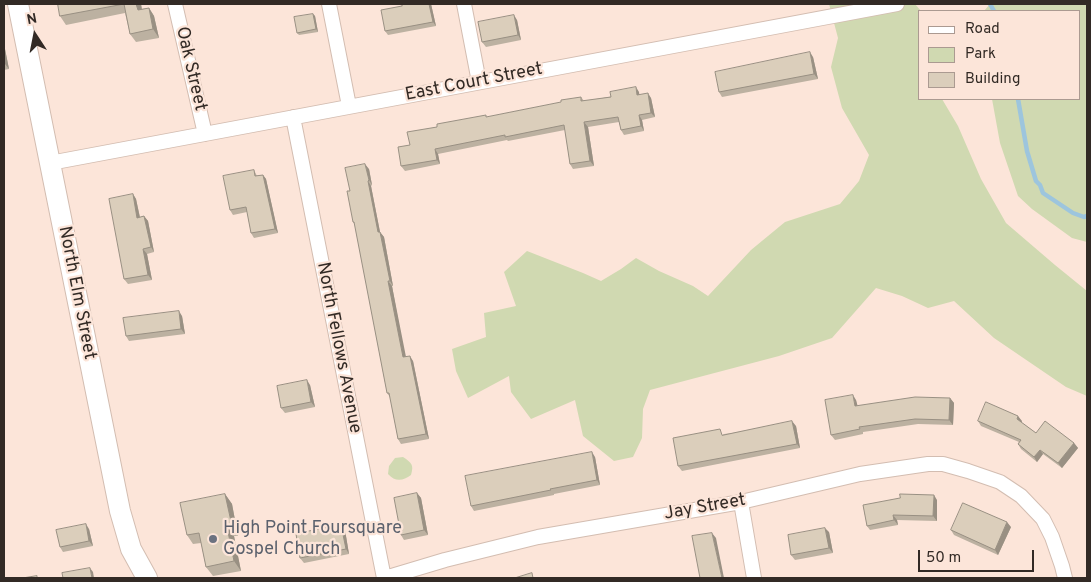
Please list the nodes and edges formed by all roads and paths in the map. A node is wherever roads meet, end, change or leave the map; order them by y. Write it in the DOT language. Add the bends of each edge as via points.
graph roads {
  1 [pos="18,4"];
  2 [pos="175,4"];
  3 [pos="328,4"];
  4 [pos="464,4"];
  5 [pos="897,4"];
  6 [pos="479,82"];
  7 [pos="349,106"];
  8 [pos="293,117"];
  9 [pos="205,134"];
  10 [pos="50,163"];
  11 [pos="741,502"];
  12 [pos="147,578"];
  13 [pos="384,578"];
  14 [pos="754,578"];
  15 [pos="1065,578"];
  1 -- 10 [label="main road, North Elm Street"];
  2 -- 9 [label="street, Oak Street"];
  3 -- 7 [label="street"];
  4 -- 6 [label="street"];
  5 -- 6 [label="street, East Court Street"];
  6 -- 7 [label="street, East Court Street"];
  7 -- 8 [label="street, East Court Street"];
  8 -- 9 [label="street, East Court Street"];
  8 -- 13 [label="street, North Fellows Avenue"];
  9 -- 10 [label="street, East Court Street"];
  10 -- 12 [label="main road, North Elm Street" via="120,511 131,549"];
  11 -- 13 [label="street, Jay Street" via="538,537"];
  11 -- 14 [label="street"];
  11 -- 15 [label="street, Jay Street" via="860,474 943,464 1000,482 1021,496 1042,519 1052,537"];
}
